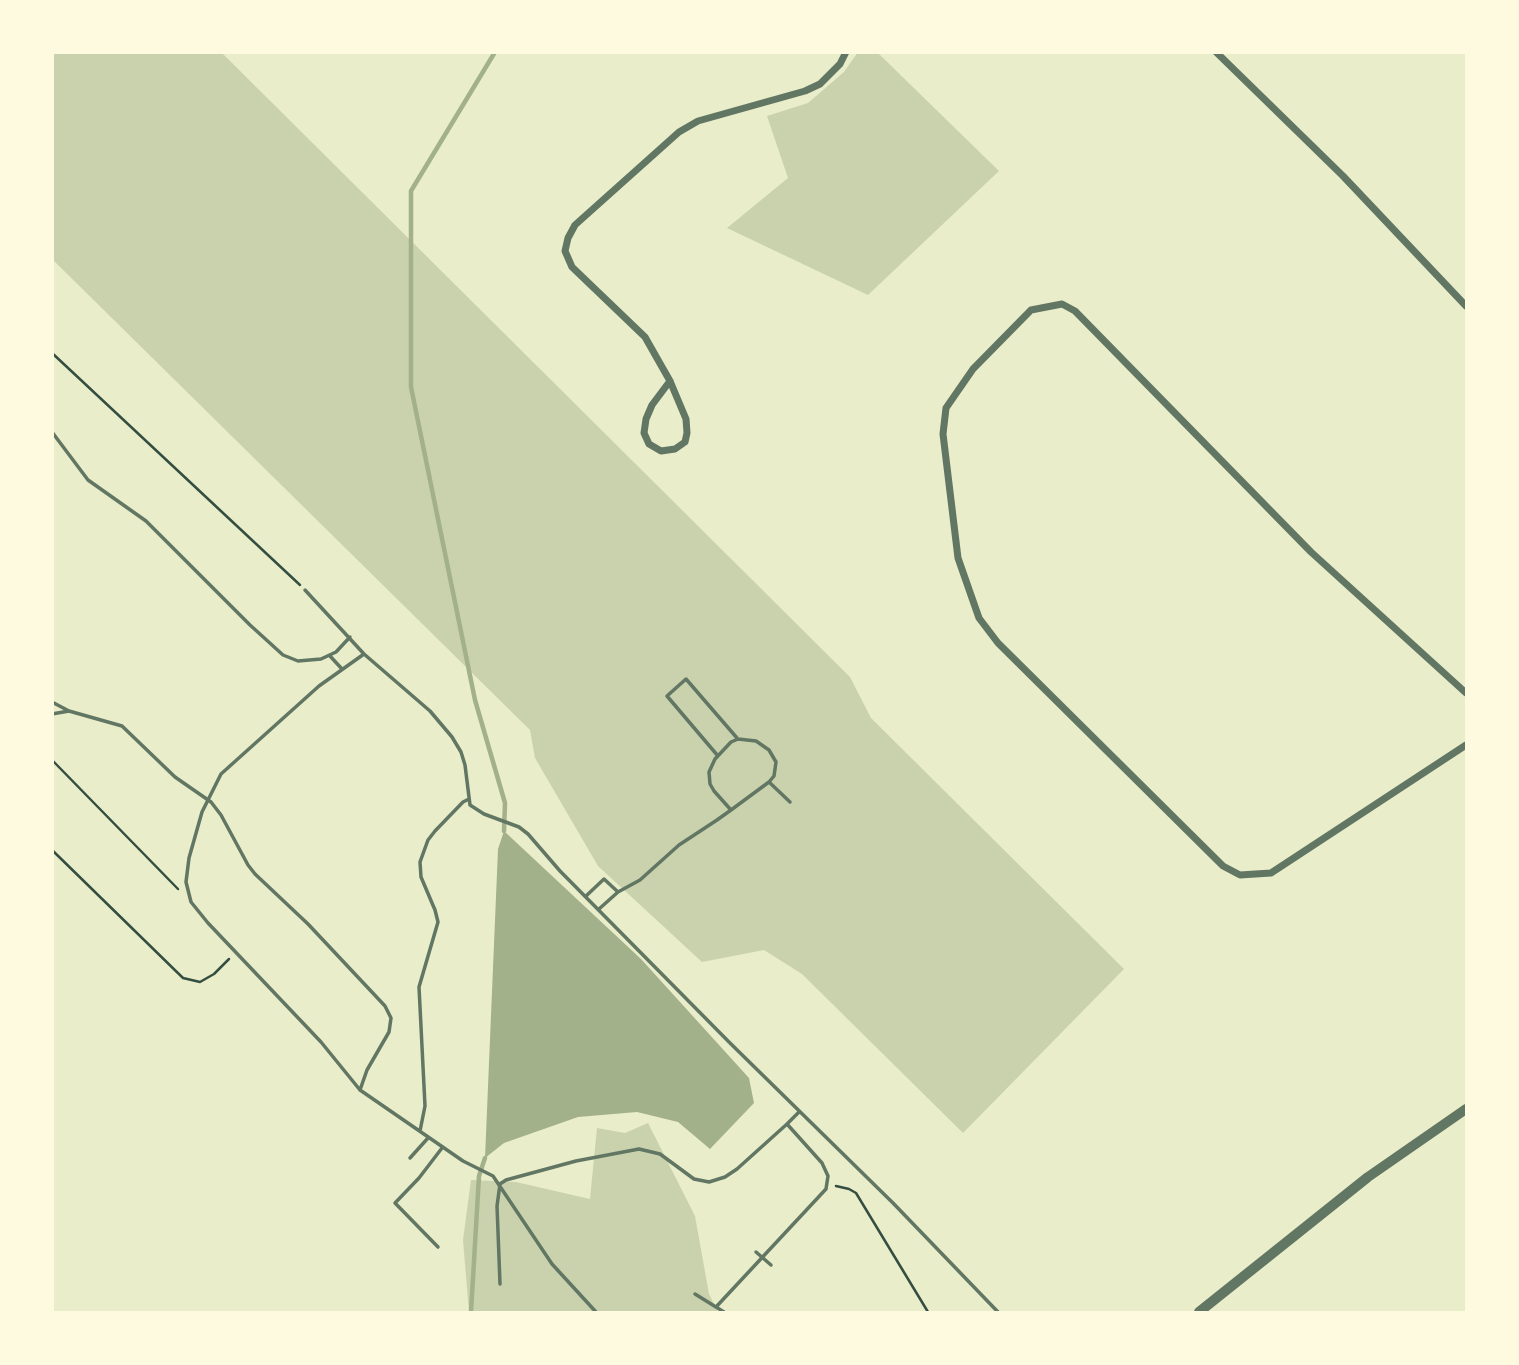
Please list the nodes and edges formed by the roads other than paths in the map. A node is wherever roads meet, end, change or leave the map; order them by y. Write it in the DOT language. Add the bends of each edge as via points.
graph roads {
  1 [pos="846,52"];
  2 [pos="1216,52"];
  3 [pos="1466,306"];
  4 [pos="670,381"];
  5 [pos="52,432"];
  6 [pos="305,590"];
  7 [pos="350,638"];
  8 [pos="364,654"];
  9 [pos="330,656"];
  10 [pos="342,669"];
  11 [pos="1466,694"];
  12 [pos="52,702"];
  13 [pos="69,711"];
  14 [pos="52,714"];
  15 [pos="738,739"];
  16 [pos="1466,745"];
  17 [pos="718,756"];
  18 [pos="769,782"];
  19 [pos="207,799"];
  20 [pos="469,799"];
  21 [pos="790,802"];
  22 [pos="731,810"];
  23 [pos="618,892"];
  24 [pos="586,897"];
  25 [pos="599,909"];
  26 [pos="360,1090"];
  27 [pos="1466,1109"];
  28 [pos="799,1112"];
  29 [pos="787,1124"];
  30 [pos="419,1132"];
  31 [pos="428,1138"];
  32 [pos="443,1147"];
  33 [pos="410,1158"];
  34 [pos="500,1184"];
  35 [pos="438,1247"];
  36 [pos="756,1252"];
  37 [pos="763,1258"];
  38 [pos="771,1265"];
  39 [pos="500,1284"];
  40 [pos="695,1294"];
  41 [pos="716,1307"];
  42 [pos="596,1312"];
  43 [pos="724,1312"];
  44 [pos="998,1312"];
  45 [pos="1199,1312"];
  1 -- 4 [label="street" via="841,64 820,84 698,121 679,132 575,225 568,238 565,251 572,267 645,337"];
  2 -- 3 [label="street" via="1343,176"];
  4 -- 4 [label="street" via="687,433 685,442 675,450 661,451 649,444 644,433 652,405"];
  5 -- 9 [label="lane" via="88,480 165,538 276,650 298,661"];
  6 -- 7 [label="lane"];
  7 -- 8 [label="lane"];
  7 -- 9 [label="lane"];
  8 -- 10 [label="lane"];
  8 -- 20 [label="lane" via="453,737 465,765"];
  9 -- 10 [label="lane"];
  10 -- 19 [label="lane" via="230,763"];
  11 -- 16 [label="street" via="1311,552 1075,311 1062,304 1031,310 973,369 946,408 943,434 958,558 979,618 998,643 1223,866 1240,875 1271,873"];
  12 -- 13 [label="lane"];
  13 -- 14 [label="lane"];
  13 -- 19 [label="lane" via="122,726 175,777"];
  15 -- 17 [label="lane"];
  15 -- 17 [label="lane" via="686,679 667,696"];
  15 -- 18 [label="lane" via="756,741 774,756 777,768"];
  17 -- 22 [label="lane" via="709,772 710,784"];
  18 -- 21 [label="lane"];
  18 -- 22 [label="lane"];
  19 -- 26 [label="lane" via="187,872 188,892 197,911"];
  19 -- 26 [label="lane" via="255,874 389,1013 389,1032"];
  20 -- 24 [label="lane" via="475,810 528,834"];
  20 -- 30 [label="lane" via="435,831 420,862 438,922 419,987 425,1106"];
  22 -- 23 [label="lane"];
  23 -- 24 [label="lane" via="604,879"];
  23 -- 25 [label="lane"];
  24 -- 25 [label="lane"];
  25 -- 28 [label="lane"];
  26 -- 30 [label="lane"];
  27 -- 45 [label="street" via="1368,1177"];
  28 -- 29 [label="lane"];
  28 -- 44 [label="lane"];
  29 -- 34 [label="lane" via="755,1155 718,1180 694,1180 660,1154 630,1149"];
  29 -- 37 [label="lane" via="822,1163 827,1185"];
  30 -- 31 [label="lane"];
  31 -- 32 [label="lane"];
  31 -- 33 [label="lane"];
  32 -- 34 [label="lane"];
  32 -- 35 [label="lane" via="395,1203"];
  34 -- 39 [label="lane"];
  34 -- 42 [label="lane" via="552,1264"];
  36 -- 37 [label="lane"];
  37 -- 38 [label="lane"];
  37 -- 41 [label="lane"];
  40 -- 41 [label="lane"];
  41 -- 43 [label="lane"];
}
